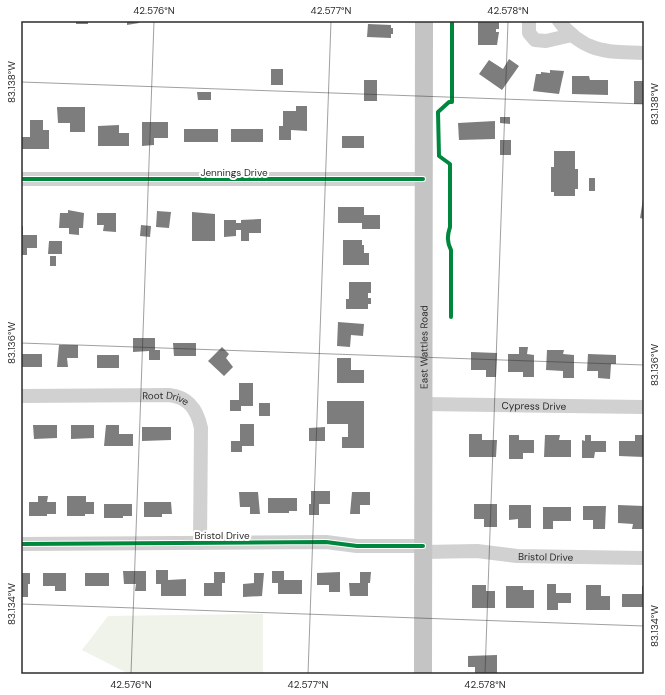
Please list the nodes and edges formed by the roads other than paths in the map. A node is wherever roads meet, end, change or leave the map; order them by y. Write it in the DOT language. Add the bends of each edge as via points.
graph roads {
  1 [pos="424,21"];
  2 [pos="529,21"];
  3 [pos="559,21"];
  4 [pos="572,35"];
  5 [pos="644,53"];
  6 [pos="21,179"];
  7 [pos="423,179"];
  8 [pos="21,396"];
  9 [pos="423,404"];
  10 [pos="644,407"];
  11 [pos="200,543"];
  12 [pos="21,544"];
  13 [pos="423,549"];
  14 [pos="644,558"];
  15 [pos="423,674"];
  1 -- 7 [label="main road, East Wattles Road"];
  2 -- 4 [label="street" via="529,33 535,40 546,41"];
  3 -- 4 [label="street"];
  4 -- 5 [label="street" via="601,51"];
  6 -- 7 [label="street, Jennings Drive"];
  7 -- 9 [label="main road, East Wattles Road"];
  8 -- 11 [label="street, Root Drive" via="169,396 181,397 189,402 201,428"];
  9 -- 10 [label="street, Cypress Drive"];
  9 -- 13 [label="main road, East Wattles Road"];
  11 -- 12 [label="street, Bristol Drive"];
  11 -- 13 [label="street, Bristol Drive" via="326,542"];
  13 -- 14 [label="street, Bristol Drive" via="477,551 517,556"];
  13 -- 15 [label="main road, East Wattles Road"];
}
